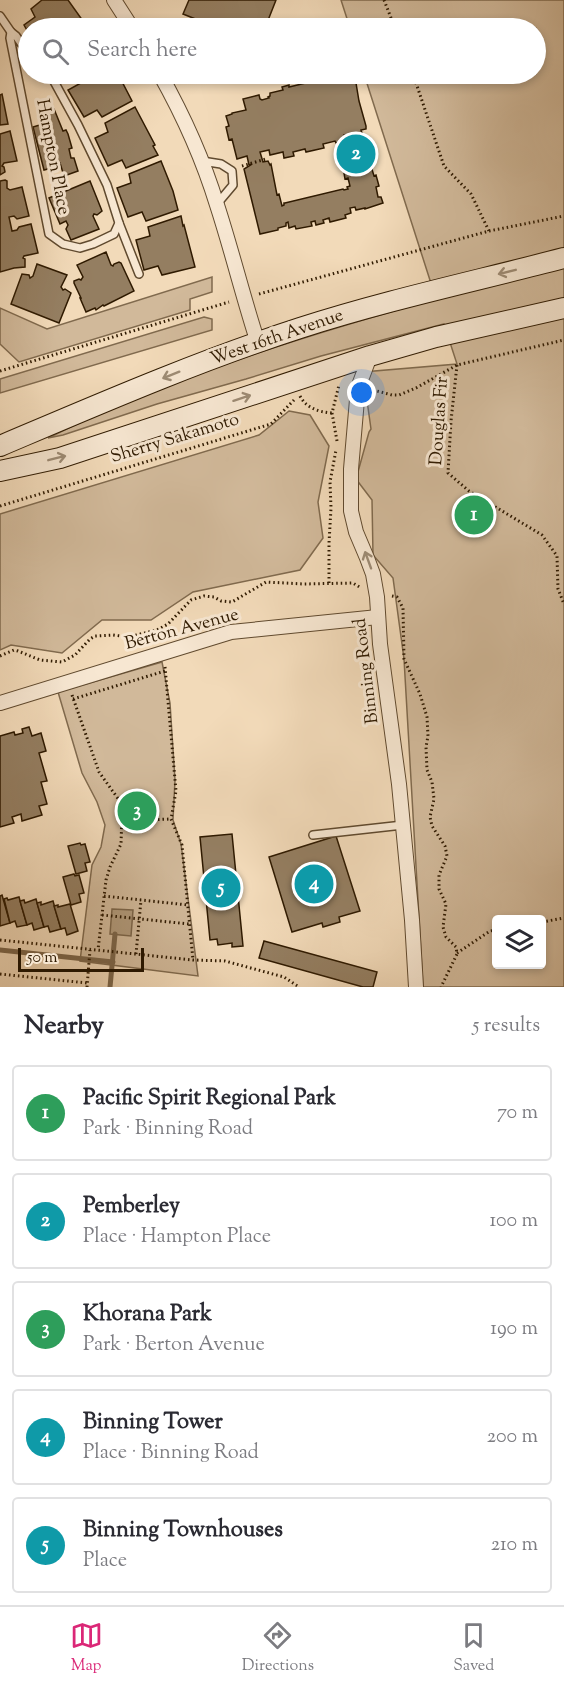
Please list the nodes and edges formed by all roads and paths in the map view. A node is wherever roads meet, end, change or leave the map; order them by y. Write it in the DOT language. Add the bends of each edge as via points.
graph roads {
  1 [pos="114,0"];
  2 [pos="384,0"];
  3 [pos="0,16"];
  4 [pos="122,18"];
  5 [pos="391,18"];
  6 [pos="11,32"];
  7 [pos="18,39"];
  8 [pos="18,79"];
  9 [pos="19,84"];
  10 [pos="56,84"];
  11 [pos="165,84"];
  12 [pos="416,84"];
  13 [pos="266,159"];
  14 [pos="202,161"];
  15 [pos="248,163"];
  16 [pos="217,204"];
  17 [pos="564,216"];
  18 [pos="119,223"];
  19 [pos="489,231"];
  20 [pos="564,258"];
  21 [pos="139,274"];
  22 [pos="257,294"];
  23 [pos="229,302"];
  24 [pos="564,308"];
  25 [pos="564,340"];
  26 [pos="258,343"];
  27 [pos="370,356"];
  28 [pos="457,364"];
  29 [pos="0,371"];
  30 [pos="339,385"];
  31 [pos="349,386"];
  32 [pos="330,387"];
  33 [pos="368,389"];
  34 [pos="332,413"];
  35 [pos="0,446"];
  36 [pos="0,471"];
  37 [pos="0,506"];
  38 [pos="329,583"];
  39 [pos="377,597"];
  40 [pos="564,604"];
  41 [pos="378,617"];
  42 [pos="164,652"];
  43 [pos="0,656"];
  44 [pos="63,662"];
  45 [pos="165,671"];
  46 [pos="69,681"];
  47 [pos="73,699"];
  48 [pos="0,703"];
  49 [pos="171,819"];
  50 [pos="122,821"];
  51 [pos="403,825"];
  52 [pos="313,835"];
  53 [pos="104,896"];
  54 [pos="141,900"];
  55 [pos="188,905"];
  56 [pos="102,915"];
  57 [pos="564,918"];
  58 [pos="139,919"];
  59 [pos="546,921"];
  60 [pos="189,924"];
  61 [pos="492,931"];
  62 [pos="0,940"];
  63 [pos="90,950"];
  64 [pos="98,950"];
  65 [pos="136,954"];
  66 [pos="457,954"];
  67 [pos="193,960"];
  68 [pos="0,974"];
  69 [pos="87,985"];
  70 [pos="299,987"];
  71 [pos="416,987"];
  72 [pos="441,987"];
  1 -- 4 [label="street"];
  2 -- 5 [label="path"];
  3 -- 6 [label="lane"];
  6 -- 7 [label="lane"];
  6 -- 8 [label="lane, Hampton Place"];
  9 -- 18 [label="lane, Hampton Place" via="49,234 80,249 114,234"];
  10 -- 18 [label="lane, Hampton Place" via="107,185"];
  11 -- 14 [label="street"];
  12 -- 19 [label="path" via="444,166 471,194"];
  13 -- 15 [label="path"];
  14 -- 16 [label="street"];
  14 -- 16 [label="lane" via="221,164 232,171 233,184"];
  16 -- 26 [label="street"];
  17 -- 19 [label="path"];
  18 -- 21 [label="lane, Hampton Place"];
  19 -- 22 [label="path"];
  20 -- 26 [label="main road, West 16th Avenue, one-way" via="365,308"];
  23 -- 29 [label="path"];
  24 -- 27 [label="main road"];
  25 -- 28 [label="path"];
  26 -- 35 [label="main road, West 16th Avenue, one-way"];
  36 -- 27 [label="main road, one-way" via="60,458"];
  39 -- 27 [label="street, Binning Road, one-way" via="350,500 358,388"];
  28 -- 33 [label="path" via="399,395"];
  28 -- 40 [label="path, Douglas Fir" via="448,473 469,492 542,535 557,556 558,589"];
  30 -- 31 [label="path"];
  30 -- 32 [label="path"];
  30 -- 34 [label="path"];
  34 -- 37 [label="path, Sherry Sakamoto" via="303,403 299,394 271,424"];
  34 -- 38 [label="path" via="338,444 330,482"];
  38 -- 39 [label="path" via="353,583 361,586 364,598"];
  38 -- 44 [label="path" via="266,582 232,602 197,597 157,630 128,637 100,634"];
  39 -- 41 [label="street, Binning Road"];
  39 -- 66 [label="path" via="397,597 403,608 405,659 427,717 427,770 434,799 430,817 447,856 439,875 439,889 446,904 443,927"];
  41 -- 42 [label="street, Berton Avenue" via="231,632"];
  41 -- 51 [label="street, Binning Road"];
  42 -- 45 [label="path"];
  42 -- 46 [label="street, Berton Avenue"];
  43 -- 44 [label="path" via="14,650 40,660"];
  44 -- 46 [label="path"];
  45 -- 47 [label="path"];
  45 -- 49 [label="path" via="176,791"];
  46 -- 47 [label="path"];
  46 -- 48 [label="street, Berton Avenue"];
  47 -- 50 [label="path" via="99,772 119,801"];
  49 -- 50 [label="path"];
  49 -- 55 [label="path" via="182,845"];
  50 -- 53 [label="path" via="121,844 110,867"];
  51 -- 52 [label="lane"];
  51 -- 71 [label="street, Binning Road"];
  53 -- 54 [label="path"];
  53 -- 56 [label="path"];
  54 -- 55 [label="path"];
  54 -- 58 [label="path"];
  55 -- 60 [label="path"];
  56 -- 58 [label="path"];
  56 -- 64 [label="path"];
  57 -- 59 [label="path"];
  58 -- 60 [label="path"];
  58 -- 65 [label="path"];
  60 -- 67 [label="path"];
  61 -- 66 [label="path"];
  62 -- 63 [label="path"];
  63 -- 64 [label="path"];
  63 -- 69 [label="path"];
  64 -- 65 [label="path"];
  65 -- 67 [label="path"];
  66 -- 72 [label="path"];
  67 -- 70 [label="path" via="225,961 284,977"];
  68 -- 69 [label="path"];
}
